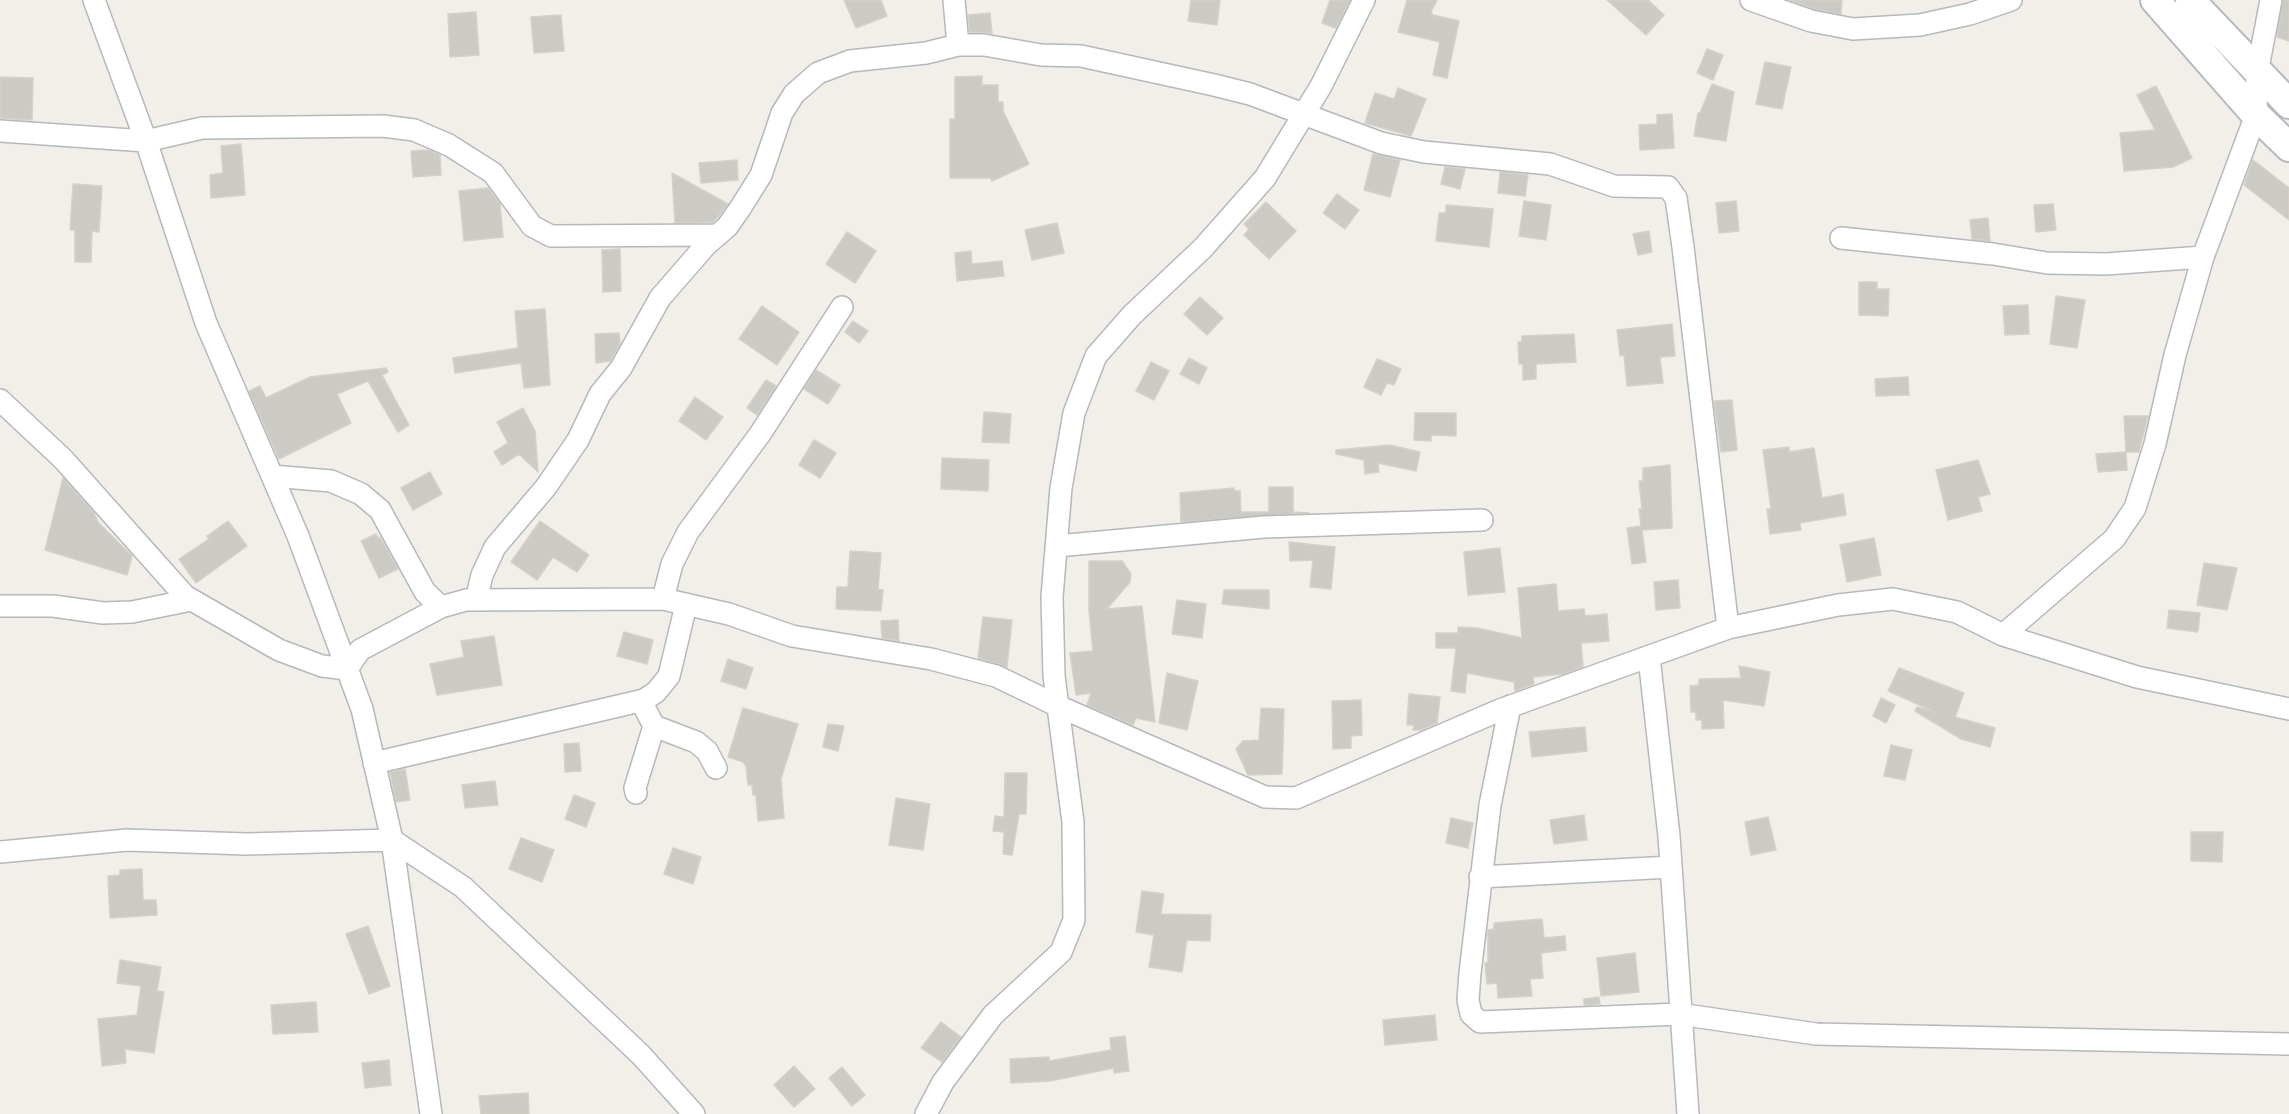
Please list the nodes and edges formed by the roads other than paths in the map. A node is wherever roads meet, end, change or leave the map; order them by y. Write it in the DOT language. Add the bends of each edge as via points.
graph roads {
  1 [pos="94,0"];
  2 [pos="954,0"];
  3 [pos="1364,0"];
  4 [pos="1751,0"];
  5 [pos="2011,0"];
  6 [pos="2155,0"];
  7 [pos="2190,0"];
  8 [pos="2271,0"];
  9 [pos="958,45"];
  10 [pos="2257,73"];
  11 [pos="2289,104"];
  12 [pos="1301,115"];
  13 [pos="2256,115"];
  14 [pos="0,131"];
  15 [pos="146,141"];
  16 [pos="2289,147"];
  17 [pos="718,235"];
  18 [pos="1842,238"];
  19 [pos="2203,257"];
  20 [pos="842,307"];
  21 [pos="0,400"];
  22 [pos="272,476"];
  23 [pos="1482,520"];
  24 [pos="1057,546"];
  25 [pos="663,599"];
  26 [pos="191,600"];
  27 [pos="476,600"];
  28 [pos="686,604"];
  29 [pos="0,606"];
  30 [pos="441,607"];
  31 [pos="1728,628"];
  32 [pos="2003,635"];
  33 [pos="1649,657"];
  34 [pos="347,669"];
  35 [pos="641,701"];
  36 [pos="1058,706"];
  37 [pos="1510,706"];
  38 [pos="2289,709"];
  39 [pos="654,726"];
  40 [pos="374,763"];
  41 [pos="716,768"];
  42 [pos="636,793"];
  43 [pos="392,840"];
  44 [pos="0,852"];
  45 [pos="1671,867"];
  46 [pos="1480,877"];
  47 [pos="1679,1014"];
  48 [pos="2289,1044"];
  49 [pos="431,1114"];
  50 [pos="694,1114"];
  51 [pos="926,1114"];
  52 [pos="1688,1114"];
  1 -- 15 [label="street"];
  2 -- 9 [label="street"];
  3 -- 12 [label="street" via="1327,76"];
  4 -- 5 [label="street" via="1811,21 1853,30 1920,25"];
  6 -- 13 [label="street"];
  7 -- 10 [label="street"];
  8 -- 10 [label="street"];
  9 -- 12 [label="street" via="1081,56 1250,94"];
  9 -- 17 [label="street" via="926,53 850,61 818,73 794,94 782,112 761,175"];
  10 -- 11 [label="street"];
  10 -- 13 [label="street"];
  12 -- 24 [label="street" via="1266,178 1095,356 1074,413 1061,488"];
  12 -- 31 [label="street" via="1425,152 1550,164 1614,186 1668,187 1676,198 1682,237"];
  13 -- 16 [label="street"];
  13 -- 19 [label="street"];
  14 -- 15 [label="street"];
  15 -- 17 [label="street" via="202,128 383,126 414,130 494,173 532,226 550,236"];
  15 -- 22 [label="street" via="206,323"];
  17 -- 27 [label="street" via="660,298 621,368 600,394 578,440 546,487 495,547"];
  18 -- 19 [label="street" via="2047,262 2106,264"];
  19 -- 32 [label="street" via="2135,508 2114,538"];
  20 -- 25 [label="street" via="760,434 688,532 672,564"];
  21 -- 26 [label="street" via="63,459 156,567"];
  22 -- 30 [label="street" via="331,481 361,494 380,510 424,592"];
  22 -- 34 [label="street"];
  23 -- 24 [label="street" via="1264,527"];
  24 -- 36 [label="street" via="1051,636"];
  25 -- 27 [label="street"];
  25 -- 28 [label="street"];
  26 -- 29 [label="street" via="132,612 103,613"];
  26 -- 34 [label="street" via="279,650 322,666"];
  27 -- 30 [label="street"];
  28 -- 35 [label="street" via="669,676 656,692"];
  28 -- 36 [label="street" via="792,636 931,659 996,676"];
  30 -- 34 [label="street" via="360,650"];
  31 -- 32 [label="street" via="1838,605 1893,599 1957,612"];
  31 -- 33 [label="street"];
  32 -- 38 [label="street" via="2138,676"];
  33 -- 37 [label="street"];
  33 -- 45 [label="street"];
  34 -- 40 [label="street" via="362,709"];
  35 -- 39 [label="street"];
  35 -- 40 [label="street"];
  36 -- 37 [label="street" via="1264,797 1296,798"];
  36 -- 51 [label="street" via="1073,822 1074,920 1069,937 1061,952 993,1015 943,1082"];
  37 -- 46 [label="street"];
  39 -- 41 [label="street" via="696,742 707,751"];
  39 -- 42 [label="street"];
  40 -- 43 [label="street"];
  43 -- 44 [label="street" via="247,844 127,840"];
  43 -- 49 [label="street"];
  43 -- 50 [label="street" via="471,894 641,1055"];
  45 -- 46 [label="street"];
  45 -- 47 [label="street"];
  46 -- 47 [label="street" via="1468,1000 1471,1014 1480,1023"];
  47 -- 48 [label="street" via="1816,1034"];
  47 -- 52 [label="street"];
}
